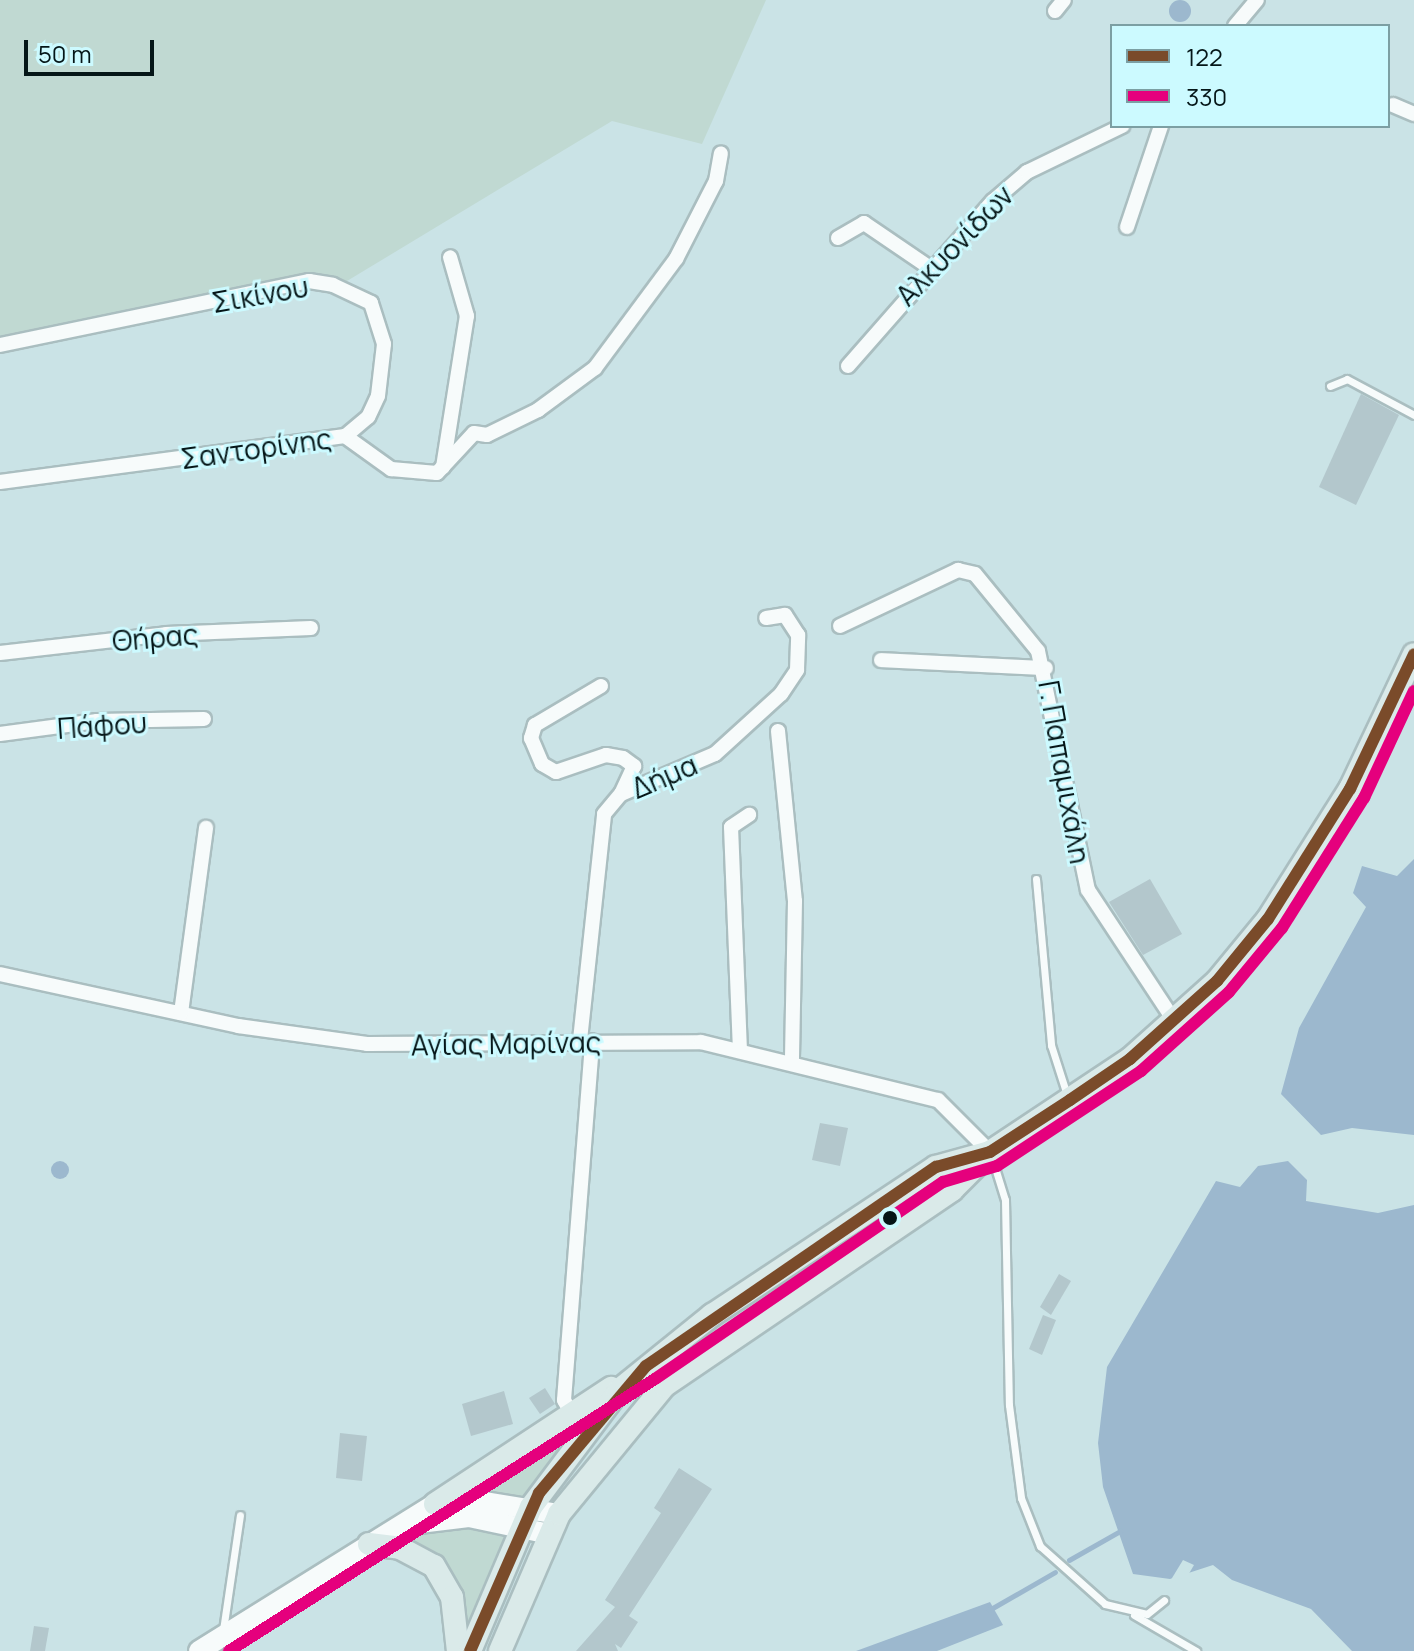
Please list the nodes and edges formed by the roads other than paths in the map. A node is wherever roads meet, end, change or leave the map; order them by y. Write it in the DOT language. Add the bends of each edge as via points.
graph roads {
  1 [pos="1257,0"];
  2 [pos="1237,24"];
  3 [pos="1393,105"];
  4 [pos="1414,114"];
  5 [pos="1118,128"];
  6 [pos="1160,128"];
  7 [pos="721,153"];
  8 [pos="1127,227"];
  9 [pos="838,238"];
  10 [pos="450,257"];
  11 [pos="930,268"];
  12 [pos="0,345"];
  13 [pos="848,366"];
  14 [pos="1330,386"];
  15 [pos="1414,415"];
  16 [pos="345,436"];
  17 [pos="443,467"];
  18 [pos="0,482"];
  19 [pos="766,618"];
  20 [pos="840,626"];
  21 [pos="311,628"];
  22 [pos="0,653"];
  23 [pos="1414,654"];
  24 [pos="881,660"];
  25 [pos="1046,668"];
  26 [pos="601,686"];
  27 [pos="204,719"];
  28 [pos="778,731"];
  29 [pos="0,734"];
  30 [pos="621,794"];
  31 [pos="749,815"];
  32 [pos="206,828"];
  33 [pos="1036,879"];
  34 [pos="0,974"];
  35 [pos="181,1013"];
  36 [pos="1175,1022"];
  37 [pos="586,1040"];
  38 [pos="740,1051"];
  39 [pos="792,1062"];
  40 [pos="1070,1100"];
  41 [pos="990,1152"];
  42 [pos="646,1366"];
  43 [pos="572,1414"];
  44 [pos="435,1504"];
  45 [pos="531,1507"];
  46 [pos="240,1515"];
  47 [pos="554,1524"];
  48 [pos="399,1526"];
  49 [pos="521,1528"];
  50 [pos="369,1544"];
  51 [pos="1164,1600"];
  52 [pos="1133,1613"];
  53 [pos="223,1636"];
  54 [pos="199,1651"];
  55 [pos="458,1651"];
  56 [pos="470,1651"];
  57 [pos="500,1651"];
  58 [pos="1196,1651"];
  1 -- 2 [label="street"];
  3 -- 4 [label="street"];
  5 -- 11 [label="street, Αλκυονίδων" via="1027,172"];
  6 -- 8 [label="street"];
  7 -- 17 [label="street" via="716,181 676,259 595,368 538,410 487,435 474,433"];
  9 -- 11 [label="street" via="864,223"];
  10 -- 17 [label="street" via="467,316"];
  11 -- 13 [label="street, Αλκυονίδων"];
  12 -- 16 [label="street, Σικίνου" via="309,281 333,285 371,303 384,344 378,396 368,417"];
  14 -- 15 [label="lane" via="1347,379"];
  16 -- 17 [label="street, Σαντορίνης" via="391,469 425,477"];
  16 -- 18 [label="street, Σαντορίνης"];
  19 -- 30 [label="street, Δήμα" via="785,615 798,635 797,670 781,694 715,754"];
  20 -- 25 [label="street, Γ. Παπαμιχάλη" via="967,567"];
  21 -- 22 [label="street, Θήρας" via="166,634"];
  23 -- 36 [label="main road" via="1350,789 1299,871 1243,951"];
  24 -- 25 [label="street"];
  25 -- 36 [label="street, Γ. Παπαμιχάλη" via="1088,890"];
  26 -- 30 [label="street" via="535,725 531,738 542,764 556,772 606,755 623,758 634,766"];
  27 -- 29 [label="street, Πάφου" via="97,721"];
  28 -- 39 [label="street" via="795,901"];
  30 -- 37 [label="street, Δήμα" via="600,825"];
  31 -- 38 [label="street" via="731,827"];
  32 -- 35 [label="street"];
  33 -- 40 [label="lane" via="1056,1080"];
  34 -- 35 [label="street, Αγίας Μαρίνας"];
  35 -- 37 [label="street, Αγίας Μαρίνας" via="367,1044"];
  36 -- 40 [label="main road"];
  37 -- 38 [label="street, Αγίας Μαρίνας" via="701,1042"];
  37 -- 43 [label="street, Δήμα" via="564,1400"];
  38 -- 39 [label="street, Αγίας Μαρίνας"];
  39 -- 41 [label="street, Αγίας Μαρίνας" via="938,1100"];
  40 -- 41 [label="main road"];
  41 -- 42 [label="main road" via="936,1167"];
  41 -- 47 [label="main road" via="952,1190 664,1386"];
  41 -- 52 [label="lane" via="1005,1200 1009,1405 1021,1498 1052,1560 1105,1604"];
  42 -- 43 [label="main road"];
  42 -- 45 [label="main road" via="579,1438"];
  43 -- 44 [label="main road"];
  44 -- 45 [label="main road" via="467,1499"];
  44 -- 48 [label="main road"];
  45 -- 47 [label="main road"];
  45 -- 49 [label="main road"];
  46 -- 53 [label="lane"];
  47 -- 49 [label="main road"];
  47 -- 57 [label="main road"];
  48 -- 49 [label="main road" via="455,1517"];
  48 -- 50 [label="main road"];
  49 -- 56 [label="main road"];
  50 -- 53 [label="main road"];
  50 -- 55 [label="main road" via="400,1548 434,1566 452,1597"];
  51 -- 52 [label="lane" via="1147,1614"];
  52 -- 58 [label="lane"];
  53 -- 54 [label="main road"];
}
